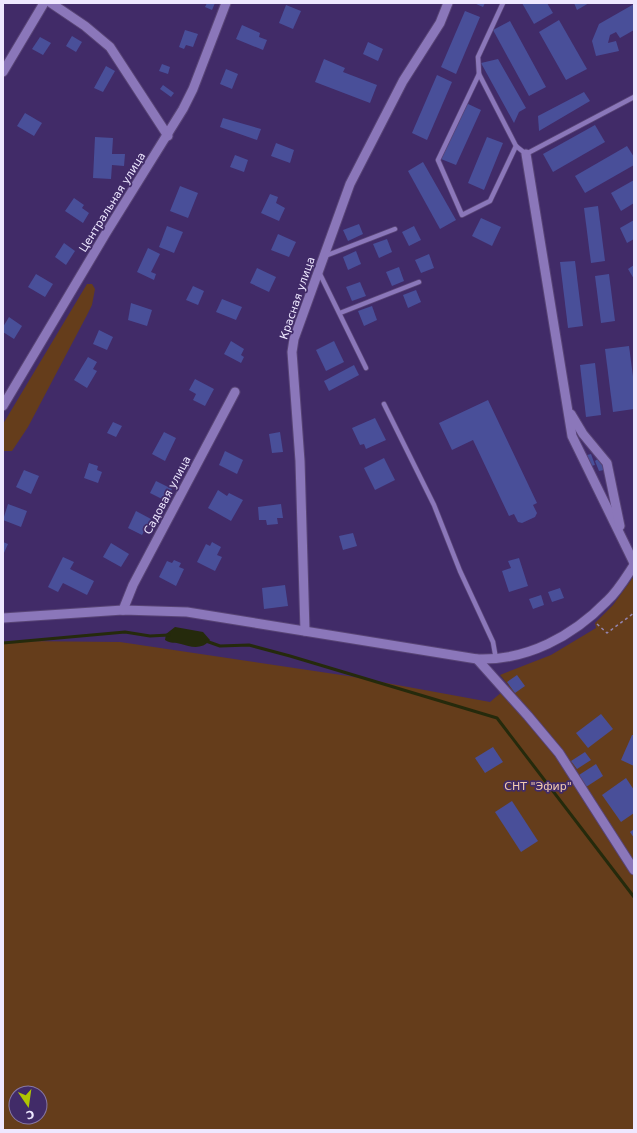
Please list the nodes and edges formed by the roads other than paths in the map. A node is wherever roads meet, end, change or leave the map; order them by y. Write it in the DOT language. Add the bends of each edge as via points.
graph roads {
  1 [pos="44,3"];
  2 [pos="51,3"];
  3 [pos="226,3"];
  4 [pos="448,3"];
  5 [pos="503,3"];
  6 [pos="3,72"];
  7 [pos="479,74"];
  8 [pos="634,98"];
  9 [pos="168,136"];
  10 [pos="516,146"];
  11 [pos="526,154"];
  12 [pos="395,229"];
  13 [pos="324,256"];
  14 [pos="319,270"];
  15 [pos="419,282"];
  16 [pos="340,313"];
  17 [pos="366,368"];
  18 [pos="235,392"];
  19 [pos="384,404"];
  20 [pos="566,404"];
  21 [pos="3,406"];
  22 [pos="623,537"];
  23 [pos="634,564"];
  24 [pos="123,610"];
  25 [pos="3,618"];
  26 [pos="305,631"];
  27 [pos="477,659"];
  28 [pos="496,659"];
  29 [pos="634,870"];
  1 -- 6 [label="street"];
  2 -- 9 [label="street" via="110,47"];
  3 -- 9 [label="street, Центральная улица" via="193,89"];
  4 -- 13 [label="street, Красная улица" via="440,23 403,81 350,184"];
  5 -- 7 [label="lane" via="478,57"];
  7 -- 10 [label="lane"];
  7 -- 10 [label="lane" via="438,160 462,214 490,201"];
  8 -- 11 [label="lane"];
  9 -- 21 [label="street, Центральная улица" via="106,233"];
  10 -- 11 [label="lane"];
  11 -- 20 [label="street"];
  12 -- 13 [label="lane"];
  13 -- 14 [label="street, Красная улица"];
  14 -- 16 [label="lane"];
  14 -- 26 [label="street, Красная улица" via="294,339 292,352 300,461"];
  15 -- 16 [label="lane"];
  16 -- 17 [label="lane"];
  18 -- 24 [label="street, Садовая улица" via="133,585"];
  19 -- 28 [label="lane" via="434,505 460,571 493,642"];
  20 -- 22 [label="street" via="572,436"];
  20 -- 22 [label="street" via="583,434 608,463"];
  22 -- 23 [label="street"];
  23 -- 28 [label="street" via="616,591 590,617 545,646"];
  24 -- 25 [label="street"];
  24 -- 26 [label="street" via="187,612"];
  26 -- 27 [label="street"];
  27 -- 28 [label="street"];
  27 -- 29 [label="street" via="558,753"];
}
